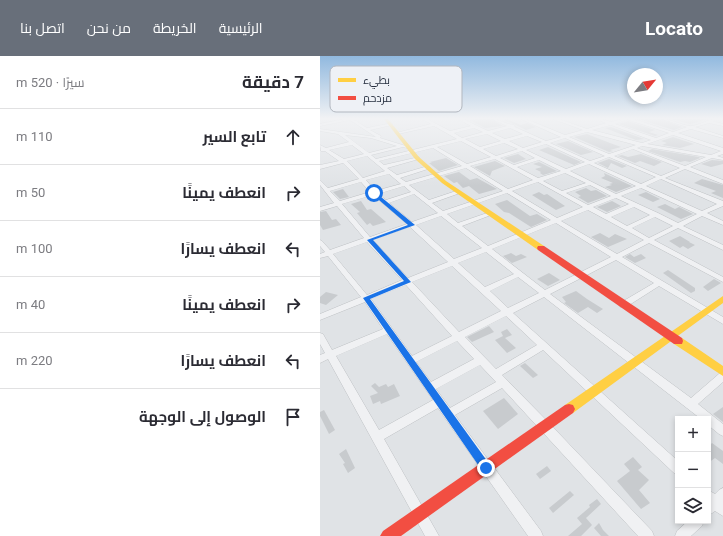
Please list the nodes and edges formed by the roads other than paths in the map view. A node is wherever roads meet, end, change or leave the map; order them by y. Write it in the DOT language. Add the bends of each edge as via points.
graph roads {
  1 [pos="351,141"];
  2 [pos="403,141"];
  3 [pos="451,141"];
  4 [pos="465,141"];
  5 [pos="503,141"];
  6 [pos="504,141"];
  7 [pos="576,141"];
  8 [pos="633,141"];
  9 [pos="652,141"];
  10 [pos="698,141"];
  11 [pos="387,142"];
  12 [pos="544,142"];
  13 [pos="354,144"];
  14 [pos="644,144"];
  15 [pos="584,145"];
  16 [pos="320,146"];
  17 [pos="433,146"];
  18 [pos="577,147"];
  19 [pos="634,148"];
  20 [pos="478,149"];
  21 [pos="522,149"];
  22 [pos="570,149"];
  23 [pos="323,150"];
  24 [pos="409,151"];
  25 [pos="563,151"];
  26 [pos="723,151"];
  27 [pos="368,155"];
  28 [pos="609,156"];
  29 [pos="495,157"];
  30 [pos="712,157"];
  31 [pos="540,158"];
  32 [pos="723,159"];
  33 [pos="343,161"];
  34 [pos="375,161"];
  35 [pos="590,162"];
  36 [pos="465,166"];
  37 [pos="320,167"];
  38 [pos="383,167"];
  39 [pos="513,167"];
  40 [pos="428,168"];
  41 [pos="686,168"];
  42 [pos="566,171"];
  43 [pos="389,172"];
  44 [pos="436,175"];
  45 [pos="723,175"];
  46 [pos="396,177"];
  47 [pos="662,178"];
  48 [pos="715,179"];
  49 [pos="361,180"];
  50 [pos="538,181"];
  51 [pos="320,182"];
  52 [pos="723,182"];
  53 [pos="591,183"];
  54 [pos="405,184"];
  55 [pos="642,186"];
  56 [pos="327,190"];
  57 [pos="508,191"];
  58 [pos="416,192"];
  59 [pos="458,192"];
  60 [pos="374,193"];
  61 [pos="562,193"];
  62 [pos="618,196"];
  63 [pos="385,202"];
  64 [pos="428,202"];
  65 [pos="474,203"];
  66 [pos="723,203"];
  67 [pos="339,204"];
  68 [pos="634,204"];
  69 [pos="589,208"];
  70 [pos="320,209"];
  71 [pos="703,213"];
  72 [pos="443,214"];
  73 [pos="489,214"];
  74 [pos="656,214"];
  75 [pos="605,216"];
  76 [pos="557,221"];
  77 [pos="723,223"];
  78 [pos="412,225"];
  79 [pos="457,225"];
  80 [pos="678,226"];
  81 [pos="626,228"];
  82 [pos="522,236"];
  83 [pos="369,240"];
  84 [pos="650,241"];
  85 [pos="320,242"];
  86 [pos="723,248"];
  87 [pos="488,250"];
  88 [pos="330,253"];
  89 [pos="320,256"];
  90 [pos="616,257"];
  91 [pos="454,263"];
  92 [pos="519,274"];
  93 [pos="580,276"];
  94 [pos="723,280"];
  95 [pos="408,282"];
  96 [pos="659,283"];
  97 [pos="484,291"];
  98 [pos="545,294"];
  99 [pos="366,298"];
  100 [pos="723,299"];
  101 [pos="623,305"];
  102 [pos="706,311"];
  103 [pos="507,312"];
  104 [pos="320,317"];
  105 [pos="723,321"];
  106 [pos="388,330"];
  107 [pos="320,336"];
  108 [pos="671,336"];
  109 [pos="458,337"];
  110 [pos="543,346"];
  111 [pos="331,355"];
  112 [pos="320,359"];
  113 [pos="480,360"];
  114 [pos="410,361"];
  115 [pos="634,361"];
  116 [pos="723,372"];
  117 [pos="495,374"];
  118 [pos="723,376"];
  119 [pos="503,383"];
  120 [pos="429,388"];
  121 [pos="592,391"];
  122 [pos="439,402"];
  123 [pos="691,404"];
  124 [pos="448,414"];
  125 [pos="545,426"];
  126 [pos="723,431"];
  127 [pos="377,437"];
  128 [pos="675,466"];
  129 [pos="486,468"];
  130 [pos="420,514"];
  131 [pos="694,524"];
  132 [pos="388,536"];
  133 [pos="432,536"];
  134 [pos="536,536"];
  135 [pos="647,536"];
  136 [pos="682,536"];
  1 -- 13 [label="street"];
  2 -- 24 [label="street"];
  3 -- 17 [label="street"];
  4 -- 20 [label="street"];
  5 -- 20 [label="street"];
  6 -- 21 [label="street"];
  7 -- 15 [label="street"];
  8 -- 14 [label="street"];
  9 -- 14 [label="street"];
  10 -- 26 [label="street"];
  11 -- 24 [label="street"];
  12 -- 21 [label="street"];
  12 -- 25 [label="street"];
  13 -- 23 [label="street"];
  13 -- 27 [label="street"];
  14 -- 19 [label="street"];
  14 -- 30 [label="street"];
  15 -- 18 [label="street"];
  15 -- 28 [label="street"];
  16 -- 23 [label="street"];
  17 -- 24 [label="street"];
  17 -- 36 [label="street"];
  19 -- 28 [label="street"];
  19 -- 41 [label="street"];
  20 -- 29 [label="street"];
  21 -- 29 [label="street"];
  21 -- 31 [label="street"];
  22 -- 25 [label="street"];
  23 -- 33 [label="street"];
  24 -- 27 [label="street"];
  24 -- 34 [label="street"];
  24 -- 38 [label="street"];
  24 -- 40 [label="street"];
  25 -- 35 [label="street"];
  26 -- 30 [label="street"];
  27 -- 33 [label="street"];
  27 -- 34 [label="street"];
  28 -- 35 [label="street"];
  28 -- 47 [label="street"];
  29 -- 36 [label="street"];
  29 -- 39 [label="street"];
  30 -- 32 [label="street"];
  30 -- 41 [label="street"];
  31 -- 39 [label="street"];
  31 -- 42 [label="street"];
  33 -- 37 [label="street"];
  33 -- 49 [label="street"];
  34 -- 38 [label="street"];
  35 -- 42 [label="street"];
  35 -- 55 [label="street"];
  36 -- 44 [label="street"];
  36 -- 57 [label="street"];
  38 -- 43 [label="street"];
  39 -- 50 [label="street"];
  40 -- 44 [label="street"];
  40 -- 46 [label="street"];
  41 -- 47 [label="street"];
  41 -- 48 [label="street"];
  42 -- 50 [label="street"];
  42 -- 53 [label="street"];
  43 -- 46 [label="street"];
  43 -- 49 [label="street"];
  44 -- 54 [label="street"];
  44 -- 59 [label="street"];
  45 -- 48 [label="street"];
  46 -- 54 [label="street"];
  47 -- 55 [label="street"];
  47 -- 66 [label="street"];
  48 -- 52 [label="street"];
  49 -- 56 [label="street"];
  49 -- 60 [label="street"];
  50 -- 57 [label="street"];
  50 -- 61 [label="street"];
  51 -- 56 [label="street"];
  53 -- 61 [label="street"];
  53 -- 62 [label="street"];
  54 -- 58 [label="street"];
  54 -- 60 [label="street"];
  55 -- 62 [label="street"];
  55 -- 71 [label="street"];
  56 -- 67 [label="street"];
  57 -- 65 [label="street"];
  57 -- 76 [label="street"];
  58 -- 63 [label="street"];
  58 -- 64 [label="street"];
  59 -- 64 [label="street"];
  59 -- 65 [label="street"];
  60 -- 63 [label="street"];
  60 -- 67 [label="street"];
  61 -- 69 [label="street"];
  62 -- 68 [label="street"];
  62 -- 69 [label="street"];
  63 -- 78 [label="street"];
  64 -- 72 [label="street"];
  65 -- 72 [label="street"];
  65 -- 73 [label="street"];
  66 -- 71 [label="street"];
  67 -- 70 [label="street"];
  67 -- 83 [label="street"];
  68 -- 74 [label="street"];
  68 -- 75 [label="street"];
  69 -- 75 [label="street"];
  69 -- 76 [label="street"];
  71 -- 77 [label="street"];
  71 -- 80 [label="street"];
  72 -- 78 [label="street"];
  72 -- 79 [label="street"];
  73 -- 79 [label="street"];
  73 -- 82 [label="street"];
  74 -- 80 [label="street"];
  74 -- 81 [label="street"];
  75 -- 81 [label="street"];
  76 -- 82 [label="street"];
  76 -- 90 [label="street"];
  78 -- 83 [label="street"];
  78 -- 91 [label="street"];
  79 -- 87 [label="street"];
  80 -- 84 [label="street"];
  80 -- 86 [label="street"];
  81 -- 84 [label="street"];
  82 -- 87 [label="street"];
  82 -- 93 [label="street"];
  83 -- 88 [label="street"];
  83 -- 95 [label="street"];
  84 -- 90 [label="street"];
  84 -- 94 [label="street"];
  85 -- 88 [label="street"];
  87 -- 91 [label="street"];
  87 -- 92 [label="street"];
  88 -- 89 [label="street"];
  88 -- 99 [label="street"];
  90 -- 93 [label="street"];
  90 -- 96 [label="street"];
  91 -- 95 [label="street"];
  91 -- 97 [label="street"];
  92 -- 97 [label="street"];
  92 -- 98 [label="street"];
  93 -- 98 [label="street"];
  93 -- 101 [label="street"];
  95 -- 99 [label="street"];
  95 -- 109 [label="street"];
  96 -- 101 [label="street"];
  96 -- 102 [label="street"];
  97 -- 103 [label="street"];
  98 -- 103 [label="street"];
  98 -- 115 [label="street"];
  99 -- 104 [label="street"];
  99 -- 106 [label="street"];
  100 -- 102 [label="street"];
  101 -- 108 [label="street"];
  102 -- 105 [label="street"];
  102 -- 108 [label="street"];
  103 -- 109 [label="street"];
  103 -- 110 [label="street"];
  106 -- 111 [label="street"];
  106 -- 114 [label="street"];
  107 -- 111 [label="street"];
  108 -- 115 [label="street"];
  108 -- 116 [label="street"];
  109 -- 113 [label="street"];
  109 -- 114 [label="street"];
  110 -- 117 [label="street"];
  110 -- 121 [label="street"];
  111 -- 112 [label="street"];
  111 -- 127 [label="street"];
  113 -- 117 [label="street"];
  113 -- 120 [label="street"];
  114 -- 120 [label="street"];
  115 -- 121 [label="street"];
  115 -- 123 [label="street"];
  117 -- 119 [label="street"];
  118 -- 123 [label="street"];
  119 -- 124 [label="street"];
  119 -- 125 [label="street"];
  120 -- 122 [label="street"];
  121 -- 125 [label="street"];
  121 -- 128 [label="street"];
  122 -- 124 [label="street"];
  122 -- 127 [label="street"];
  123 -- 126 [label="street"];
  124 -- 129 [label="street"];
  125 -- 129 [label="street"];
  125 -- 135 [label="street"];
  127 -- 130 [label="street"];
  129 -- 130 [label="street"];
  129 -- 134 [label="street"];
  130 -- 132 [label="street"];
  130 -- 133 [label="street"];
  131 -- 136 [label="street"];
}
